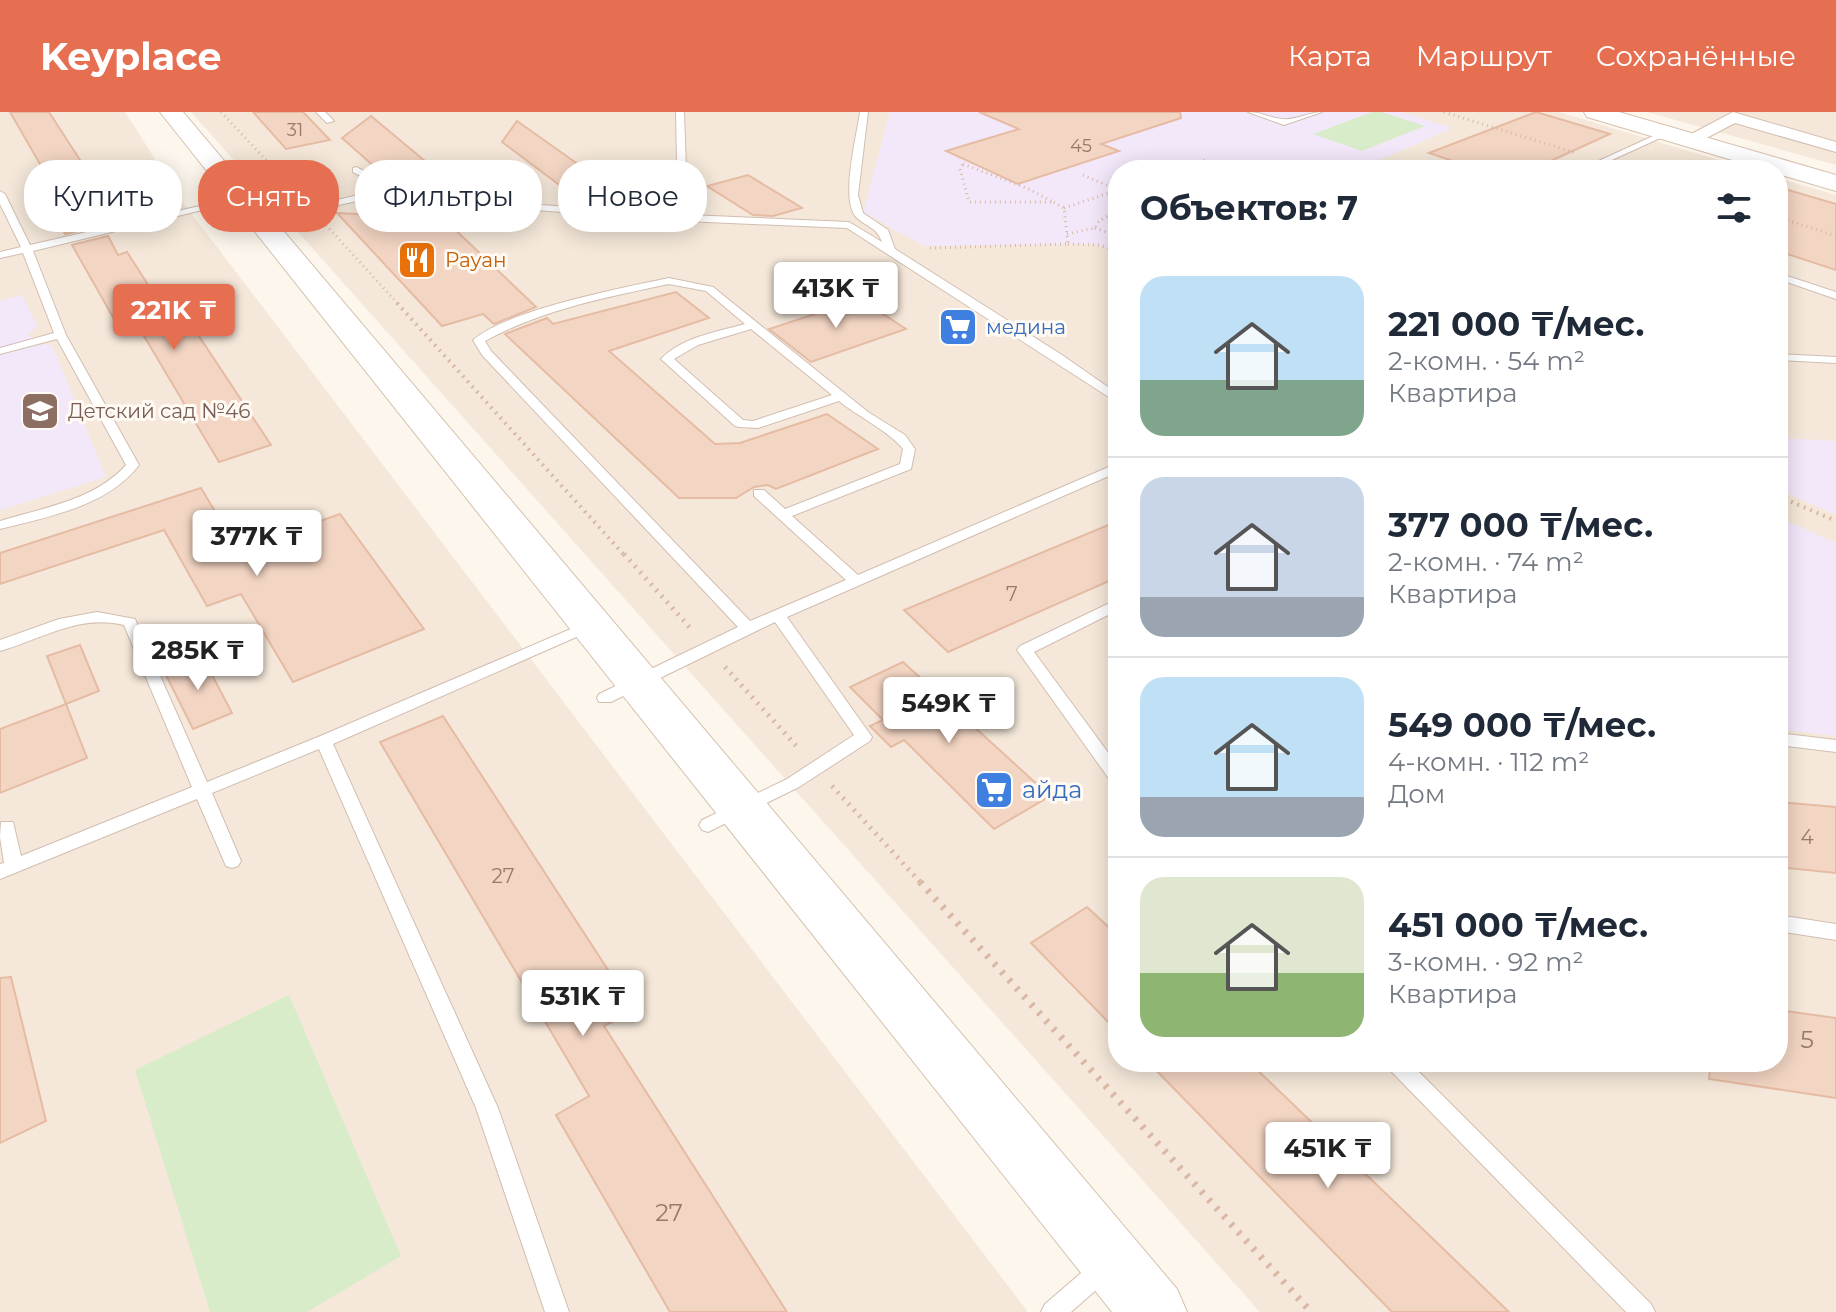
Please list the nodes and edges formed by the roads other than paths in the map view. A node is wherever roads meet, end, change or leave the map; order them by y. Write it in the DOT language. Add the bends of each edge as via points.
graph roads {
  1 [pos="171,112"];
  2 [pos="320,112"];
  3 [pos="680,112"];
  4 [pos="864,112"];
  5 [pos="1252,112"];
  6 [pos="1318,112"];
  7 [pos="1595,112"];
  8 [pos="1636,112"];
  9 [pos="1738,115"];
  10 [pos="330,121"];
  11 [pos="1694,129"];
  12 [pos="1836,147"];
  13 [pos="206,160"];
  14 [pos="682,160"];
  15 [pos="1605,160"];
  16 [pos="1776,160"];
  17 [pos="1788,165"];
  18 [pos="1836,169"];
  19 [pos="1836,183"];
  20 [pos="0,194"];
  21 [pos="707,219"];
  22 [pos="198,222"];
  23 [pos="261,232"];
  24 [pos="27,249"];
  25 [pos="893,251"];
  26 [pos="0,255"];
  27 [pos="1788,279"];
  28 [pos="1836,296"];
  29 [pos="752,325"];
  30 [pos="60,335"];
  31 [pos="0,351"];
  32 [pos="1788,358"];
  33 [pos="1836,360"];
  34 [pos="1108,392"];
  35 [pos="842,396"];
  36 [pos="1108,474"];
  37 [pos="759,493"];
  38 [pos="783,515"];
  39 [pos="0,525"];
  40 [pos="856,581"];
  41 [pos="1108,609"];
  42 [pos="778,615"];
  43 [pos="592,625"];
  44 [pos="748,628"];
  45 [pos="0,646"];
  46 [pos="622,690"];
  47 [pos="1788,740"];
  48 [pos="324,741"];
  49 [pos="1836,746"];
  50 [pos="1108,765"];
  51 [pos="201,791"];
  52 [pos="724,816"];
  53 [pos="7,827"];
  54 [pos="232,861"];
  55 [pos="7,869"];
  56 [pos="1788,925"];
  57 [pos="1836,932"];
  58 [pos="1405,1072"];
  59 [pos="1112,1262"];
  60 [pos="557,1312"];
  61 [pos="1053,1312"];
  62 [pos="1154,1312"];
  63 [pos="1643,1312"];
  1 -- 13 [label="street"];
  2 -- 10 [label="lane"];
  3 -- 14 [label="lane"];
  4 -- 25 [label="lane" via="853,195 859,214 883,230"];
  5 -- 6 [label="lane" via="1284,123"];
  7 -- 11 [label="street"];
  8 -- 11 [label="street"];
  9 -- 11 [label="street"];
  9 -- 12 [label="street"];
  11 -- 15 [label="lane"];
  11 -- 16 [label="street"];
  11 -- 18 [label="street"];
  17 -- 19 [label="street"];
  20 -- 24 [label="lane"];
  21 -- 25 [label="lane" via="849,225"];
  22 -- 24 [label="lane"];
  23 -- 43 [label="street"];
  24 -- 26 [label="lane"];
  24 -- 30 [label="lane"];
  25 -- 34 [label="lane"];
  27 -- 28 [label="lane"];
  29 -- 35 [label="lane"];
  29 -- 35 [label="lane" via="667,359 739,423 754,425"];
  29 -- 44 [label="lane" via="709,289 669,281 510,323 479,340"];
  30 -- 31 [label="lane"];
  30 -- 39 [label="lane" via="133,465 109,489"];
  32 -- 33 [label="lane"];
  35 -- 38 [label="lane" via="901,438 909,449 906,466"];
  36 -- 40 [label="lane"];
  37 -- 38 [label="lane"];
  38 -- 40 [label="lane"];
  40 -- 42 [label="lane"];
  41 -- 50 [label="lane" via="1025,650"];
  42 -- 44 [label="lane"];
  42 -- 52 [label="lane" via="864,737 816,769"];
  43 -- 46 [label="street"];
  43 -- 48 [label="lane"];
  44 -- 46 [label="lane"];
  45 -- 51 [label="lane" via="81,617 112,616 130,622"];
  46 -- 52 [label="street"];
  47 -- 49 [label="lane"];
  48 -- 51 [label="lane"];
  48 -- 60 [label="lane" via="487,1108"];
  51 -- 54 [label="lane"];
  51 -- 55 [label="lane"];
  52 -- 59 [label="street"];
  53 -- 55 [label="lane"];
  56 -- 57 [label="lane"];
  58 -- 63 [label="lane"];
  59 -- 61 [label="lane"];
  59 -- 62 [label="street"];
}
